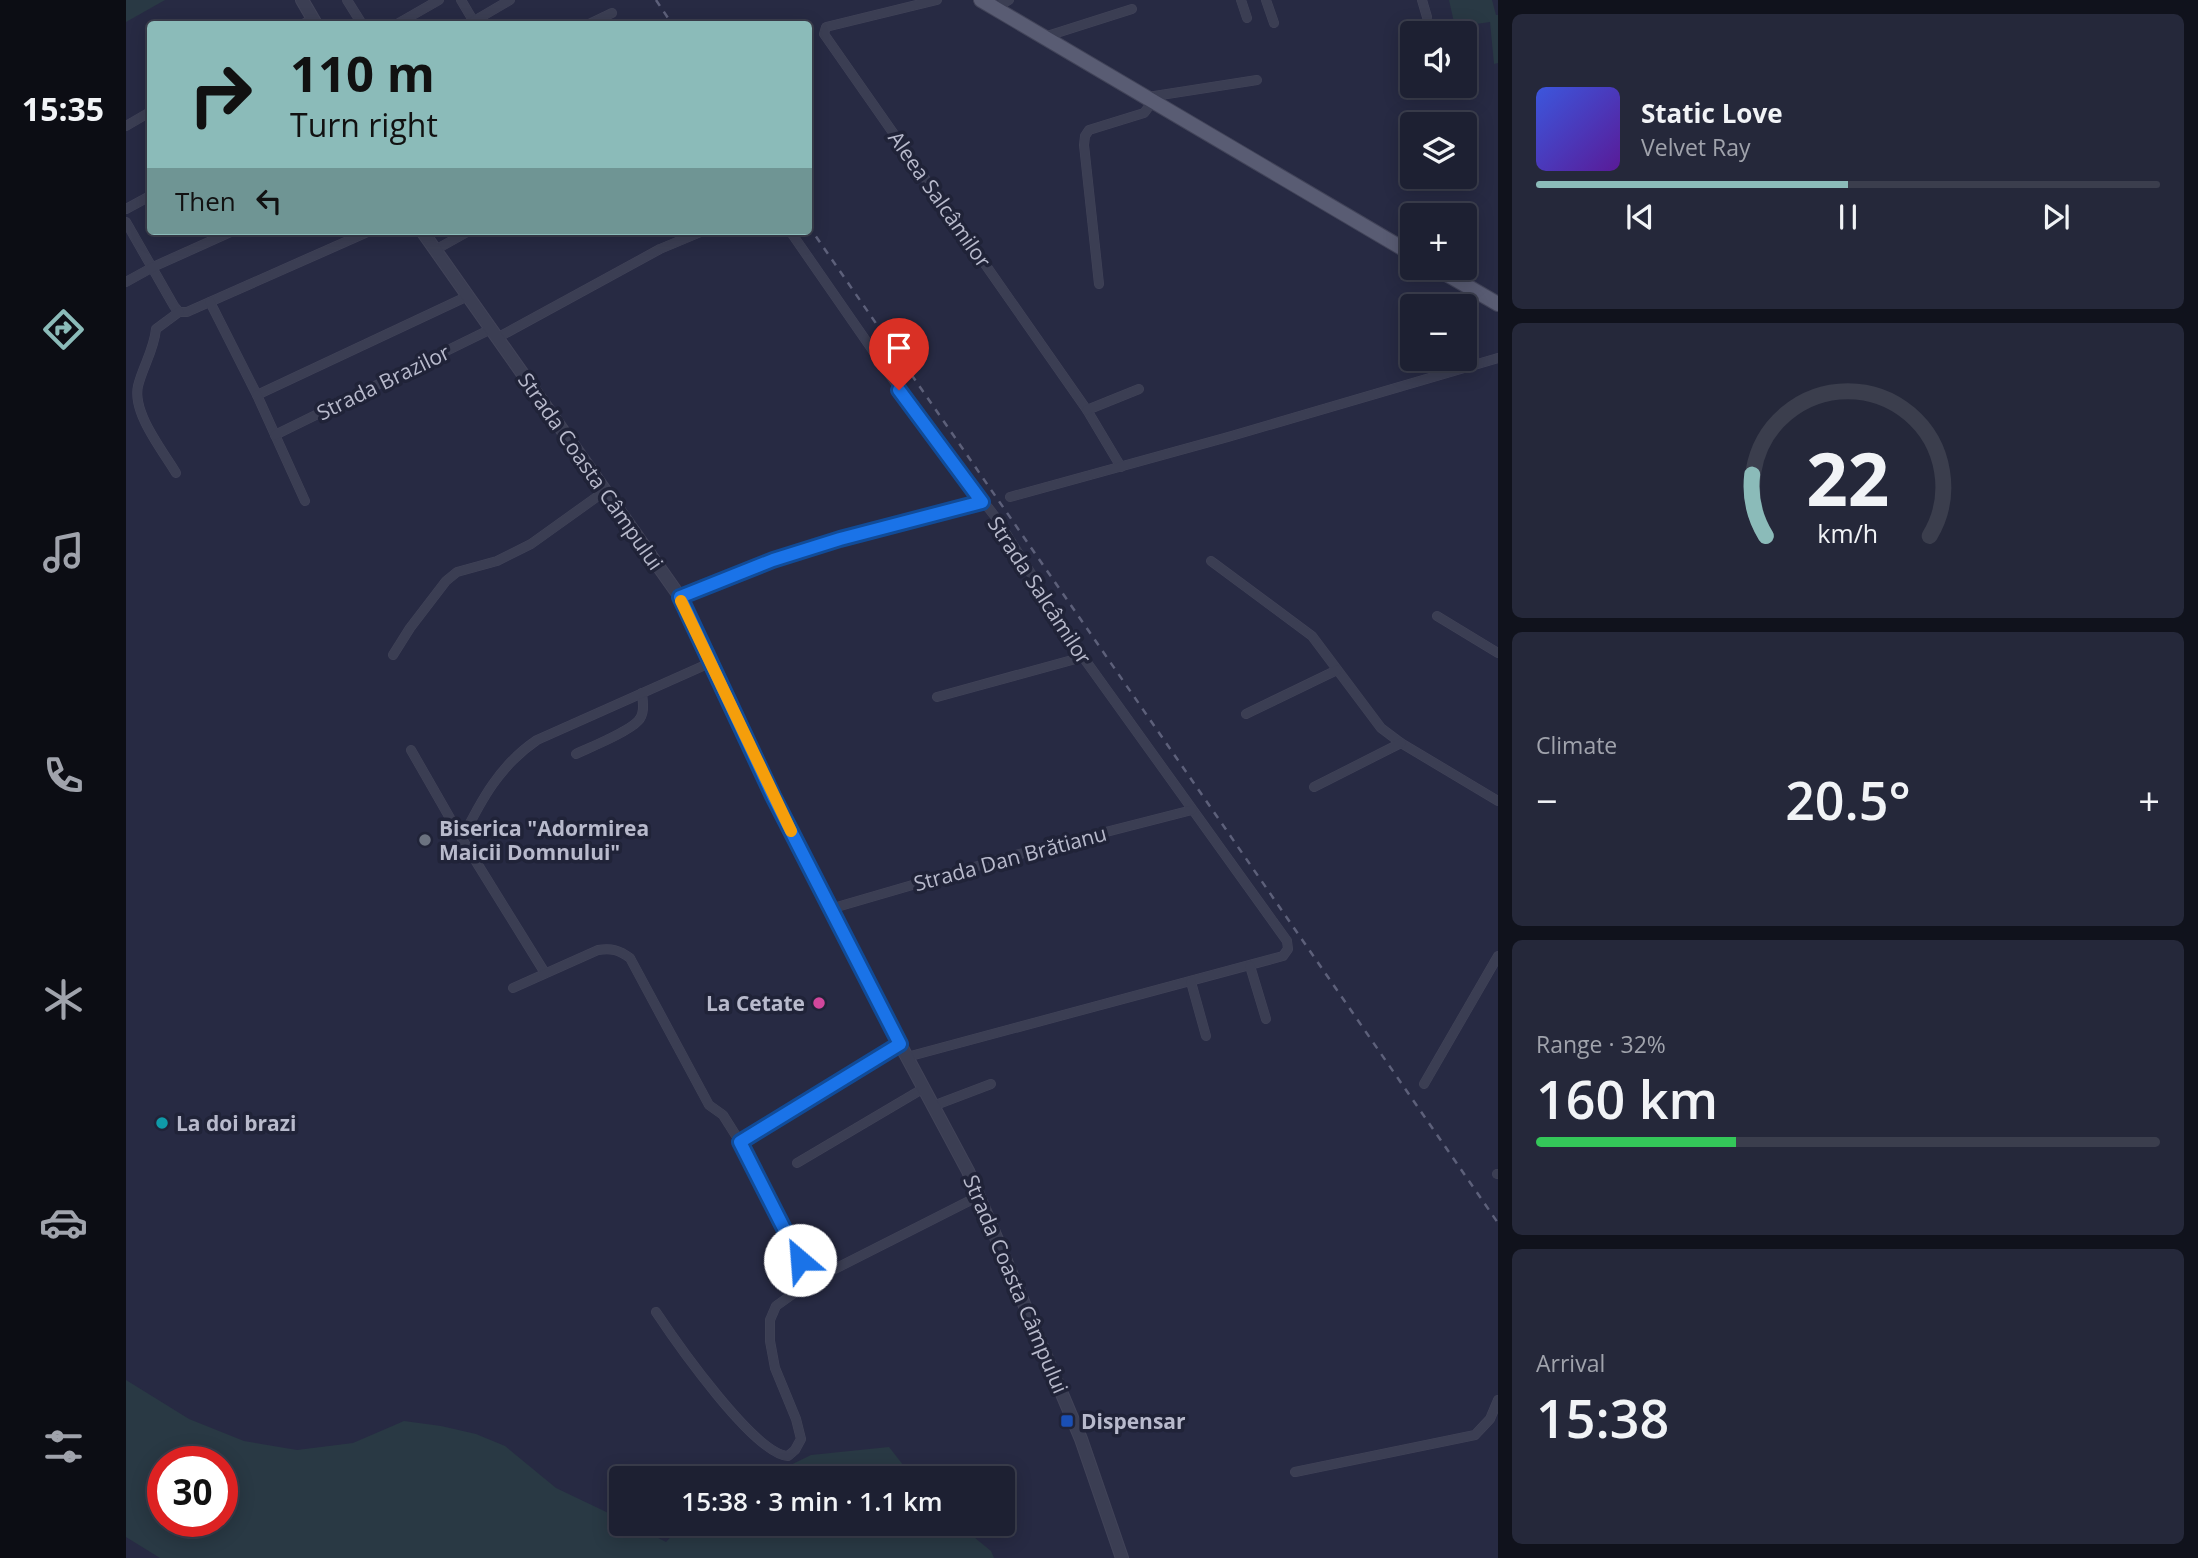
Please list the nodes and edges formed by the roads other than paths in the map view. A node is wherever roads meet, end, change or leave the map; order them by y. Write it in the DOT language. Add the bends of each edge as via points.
graph roads {
  1 [pos="302,0"];
  2 [pos="347,0"];
  3 [pos="439,0"];
  4 [pos="461,0"];
  5 [pos="510,0"];
  6 [pos="937,0"];
  7 [pos="981,0"];
  8 [pos="1009,0"];
  9 [pos="1241,0"];
  10 [pos="1266,0"];
  11 [pos="1422,0"];
  12 [pos="995,8"];
  13 [pos="1132,9"];
  14 [pos="612,13"];
  15 [pos="1427,17"];
  16 [pos="1247,18"];
  17 [pos="310,21"];
  18 [pos="360,21"];
  19 [pos="402,21"];
  20 [pos="471,21"];
  21 [pos="475,21"];
  22 [pos="595,21"];
  23 [pos="1274,23"];
  24 [pos="1044,37"];
  25 [pos="1257,80"];
  26 [pos="1150,99"];
  27 [pos="147,114"];
  28 [pos="126,127"];
  29 [pos="147,198"];
  30 [pos="126,209"];
  31 [pos="126,222"];
  32 [pos="224,235"];
  33 [pos="361,235"];
  34 [pos="425,235"];
  35 [pos="462,235"];
  36 [pos="694,235"];
  37 [pos="793,235"];
  38 [pos="1400,247"];
  39 [pos="435,250"];
  40 [pos="153,267"];
  41 [pos="1457,280"];
  42 [pos="126,282"];
  43 [pos="1099,284"];
  44 [pos="468,296"];
  45 [pos="210,302"];
  46 [pos="1498,304"];
  47 [pos="178,312"];
  48 [pos="494,334"];
  49 [pos="1498,358"];
  50 [pos="1139,389"];
  51 [pos="257,395"];
  52 [pos="1087,410"];
  53 [pos="275,435"];
  54 [pos="1121,467"];
  55 [pos="176,473"];
  56 [pos="605,491"];
  57 [pos="1010,497"];
  58 [pos="305,501"];
  59 [pos="982,502"];
  60 [pos="1211,561"];
  61 [pos="680,597"];
  62 [pos="1437,616"];
  63 [pos="1498,653"];
  64 [pos="393,655"];
  65 [pos="1083,657"];
  66 [pos="712,662"];
  67 [pos="1337,670"];
  68 [pos="642,693"];
  69 [pos="937,697"];
  70 [pos="1246,714"];
  71 [pos="1401,743"];
  72 [pos="411,750"];
  73 [pos="576,754"];
  74 [pos="1314,787"];
  75 [pos="1498,801"];
  76 [pos="1192,810"];
  77 [pos="462,839"];
  78 [pos="830,909"];
  79 [pos="1498,956"];
  80 [pos="1250,966"];
  81 [pos="545,974"];
  82 [pos="1191,982"];
  83 [pos="513,988"];
  84 [pos="1266,1019"];
  85 [pos="1206,1035"];
  86 [pos="900,1044"];
  87 [pos="907,1057"];
  88 [pos="991,1084"];
  89 [pos="1424,1084"];
  90 [pos="924,1088"];
  91 [pos="933,1106"];
  92 [pos="740,1142"];
  93 [pos="797,1163"];
  94 [pos="979,1196"];
  95 [pos="811,1281"];
  96 [pos="656,1312"];
  97 [pos="1498,1400"];
  98 [pos="1295,1472"];
  99 [pos="1122,1558"];
  1 -- 17 [label="street"];
  2 -- 18 [label="street"];
  3 -- 19 [label="street"];
  4 -- 20 [label="street"];
  5 -- 21 [label="street"];
  6 -- 52 [label="street, Aleea Salcâmilor" via="826,27 824,34"];
  7 -- 12 [label="main road"];
  8 -- 12 [label="street"];
  9 -- 16 [label="street"];
  10 -- 23 [label="street"];
  11 -- 15 [label="street"];
  12 -- 24 [label="main road"];
  13 -- 24 [label="street"];
  14 -- 22 [label="street"];
  24 -- 26 [label="main road"];
  25 -- 26 [label="street"];
  26 -- 38 [label="main road"];
  26 -- 43 [label="street" via="1144,113 1089,130 1085,136"];
  27 -- 28 [label="street"];
  29 -- 30 [label="street"];
  31 -- 40 [label="street"];
  32 -- 40 [label="street"];
  33 -- 45 [label="street"];
  34 -- 39 [label="street, Strada Coasta Câmpului"];
  35 -- 39 [label="street"];
  36 -- 48 [label="street"];
  37 -- 59 [label="street, Strada Salcâmilor"];
  39 -- 44 [label="street, Strada Coasta Câmpului"];
  40 -- 42 [label="street"];
  40 -- 47 [label="street"];
  41 -- 46 [label="main road"];
  44 -- 48 [label="street, Strada Coasta Câmpului"];
  44 -- 51 [label="street"];
  45 -- 47 [label="street"];
  45 -- 51 [label="street"];
  47 -- 55 [label="street" via="156,329 138,387 138,406"];
  48 -- 53 [label="street, Strada Brazilor"];
  48 -- 56 [label="street, Strada Coasta Câmpului"];
  49 -- 54 [label="street"];
  50 -- 52 [label="street"];
  51 -- 53 [label="street"];
  52 -- 54 [label="street, Aleea Salcâmilor"];
  53 -- 58 [label="street"];
  54 -- 57 [label="street"];
  56 -- 61 [label="street, Strada Coasta Câmpului"];
  56 -- 64 [label="street" via="531,544 497,561 457,572"];
  59 -- 61 [label="street" via="830,542"];
  59 -- 65 [label="street, Strada Salcâmilor"];
  60 -- 67 [label="street" via="1312,636"];
  61 -- 66 [label="street, Strada Coasta Câmpului"];
  62 -- 63 [label="street"];
  65 -- 69 [label="street"];
  65 -- 76 [label="street, Strada Salcâmilor"];
  66 -- 68 [label="street"];
  66 -- 78 [label="street, Strada Coasta Câmpului"];
  67 -- 70 [label="street"];
  67 -- 71 [label="street" via="1381,728"];
  68 -- 73 [label="street" via="639,720"];
  68 -- 77 [label="street" via="520,751 482,798"];
  71 -- 74 [label="street"];
  71 -- 75 [label="street"];
  72 -- 77 [label="street"];
  76 -- 78 [label="street, Strada Dan Brătianu"];
  76 -- 80 [label="street, Strada Salcâmilor" via="1287,942 1283,956"];
  77 -- 81 [label="street"];
  78 -- 86 [label="street, Strada Coasta Câmpului"];
  79 -- 89 [label="street"];
  80 -- 82 [label="street"];
  80 -- 84 [label="street"];
  81 -- 83 [label="street"];
  81 -- 92 [label="street" via="598,950 610,948 630,958 709,1105 723,1115"];
  82 -- 85 [label="street"];
  82 -- 87 [label="street"];
  86 -- 87 [label="street, Strada Coasta Câmpului"];
  86 -- 92 [label="street"];
  87 -- 90 [label="street, Strada Coasta Câmpului"];
  88 -- 91 [label="street"];
  90 -- 91 [label="street, Strada Coasta Câmpului"];
  90 -- 93 [label="street"];
  91 -- 94 [label="street, Strada Coasta Câmpului"];
  92 -- 95 [label="street"];
  94 -- 95 [label="street"];
  94 -- 99 [label="street, Strada Coasta Câmpului" via="1081,1439"];
  95 -- 96 [label="street" via="776,1306 770,1320 775,1368 801,1439 788,1456 770,1448 720,1399"];
  97 -- 98 [label="street" via="1490,1419 1475,1435"];
}
